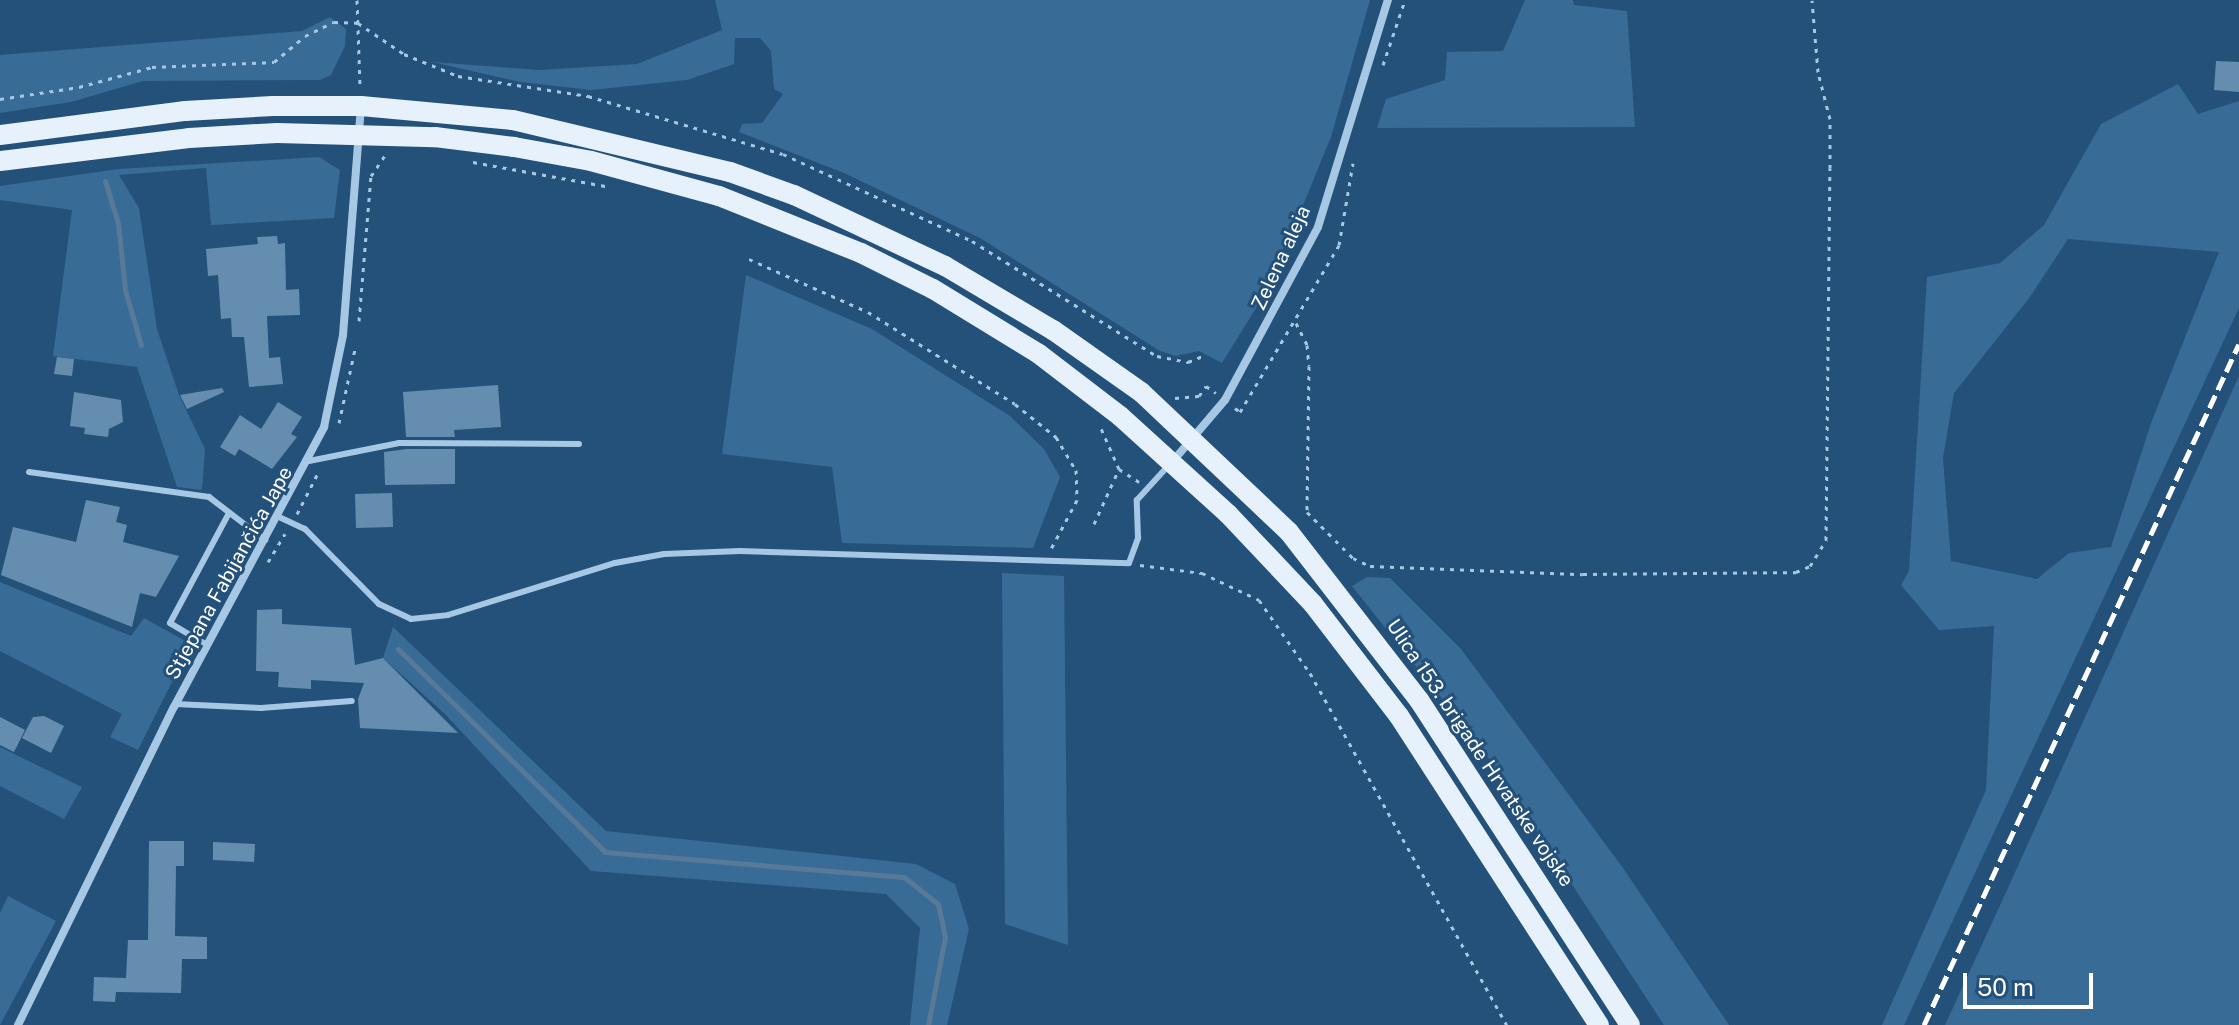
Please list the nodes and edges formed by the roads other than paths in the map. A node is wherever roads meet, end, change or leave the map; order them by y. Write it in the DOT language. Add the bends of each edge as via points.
graph roads {
  1 [pos="1388,0"];
  2 [pos="361,106"];
  3 [pos="361,133"];
  4 [pos="0,135"];
  5 [pos="0,161"];
  6 [pos="1194,437"];
  7 [pos="579,444"];
  8 [pos="309,461"];
  9 [pos="1173,461"];
  10 [pos="29,472"];
  11 [pos="229,513"];
  12 [pos="279,517"];
  13 [pos="265,540"];
  14 [pos="207,645"];
  15 [pos="352,701"];
  16 [pos="175,704"];
  17 [pos="18,1025"];
  18 [pos="1599,1025"];
  19 [pos="1630,1025"];
  1 -- 6 [label="street, Zelena aleja" via="1318,227 1225,400"];
  2 -- 3 [label="street, Stjepana Fabijančića Jape"];
  2 -- 4 [label="main road, Ulica 153. brigade Hrvatske vojske" via="185,111"];
  2 -- 6 [label="main road, Ulica 153. brigade Hrvatske vojske" via="498,118 593,135 794,195 888,237 997,296 1099,360"];
  3 -- 5 [label="main road" via="189,138"];
  3 -- 8 [label="street, Stjepana Fabijančića Jape" via="334,392"];
  3 -- 9 [label="main road" via="435,137 591,161 782,219 861,253 986,319 1082,385"];
  6 -- 9 [label="street, Zelena aleja"];
  6 -- 19 [label="main road, Ulica 153. brigade Hrvatske vojske" via="1289,532 1369,631 1484,796"];
  7 -- 8 [label="lane" via="399,443"];
  8 -- 12 [label="street, Stjepana Fabijančića Jape"];
  9 -- 12 [label="lane" via="1137,500 1138,538 1129,563 740,551 664,554 615,563 448,615 411,619 379,604 305,529"];
  9 -- 18 [label="main road" via="1313,604 1350,650 1465,815"];
  10 -- 11 [label="lane" via="209,497"];
  11 -- 13 [label="lane"];
  11 -- 14 [label="lane" via="170,623"];
  12 -- 13 [label="street, Stjepana Fabijančića Jape"];
  13 -- 14 [label="street, Stjepana Fabijančića Jape"];
  14 -- 16 [label="street, Stjepana Fabijančića Jape"];
  15 -- 16 [label="lane" via="261,708"];
  16 -- 17 [label="street, Stjepana Fabijančića Jape"];
}
